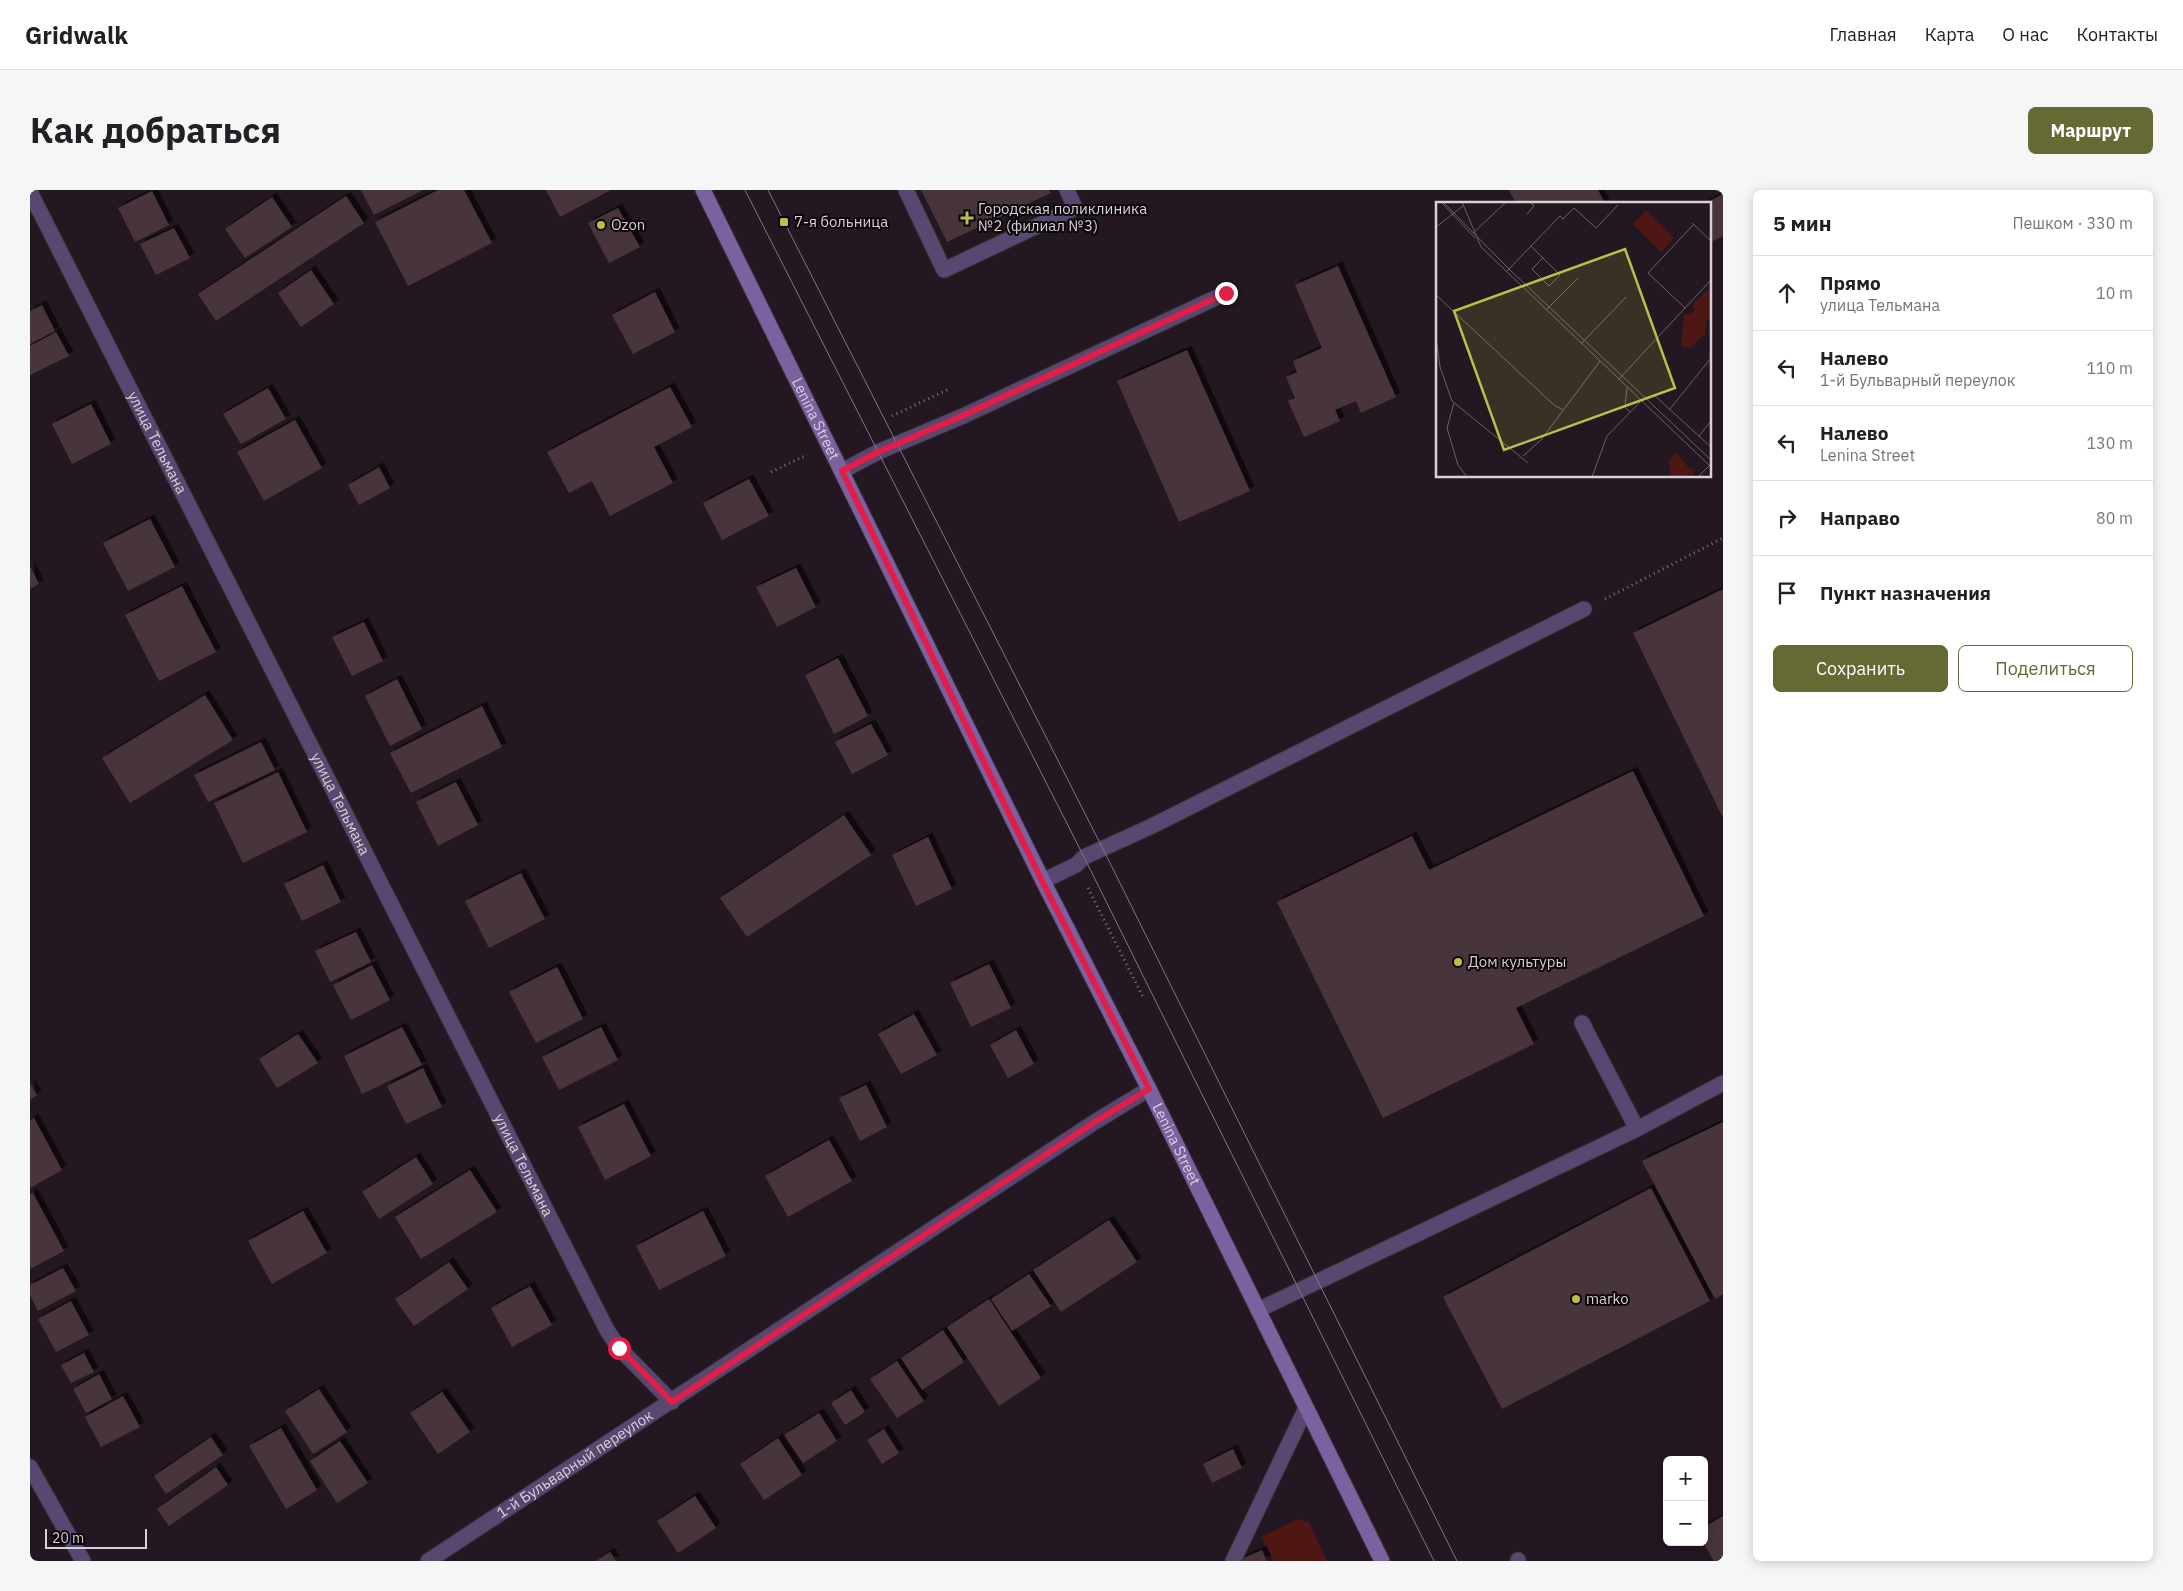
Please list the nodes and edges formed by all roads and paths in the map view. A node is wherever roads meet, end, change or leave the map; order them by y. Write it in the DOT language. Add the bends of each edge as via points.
graph roads {
  1 [pos="703,190"];
  2 [pos="906,190"];
  3 [pos="1067,190"];
  4 [pos="30,192"];
  5 [pos="1226,293"];
  6 [pos="950,389"];
  7 [pos="884,419"];
  8 [pos="842,471"];
  9 [pos="1723,538"];
  10 [pos="1584,609"];
  11 [pos="1076,864"];
  12 [pos="1042,881"];
  13 [pos="1143,997"];
  14 [pos="1582,1023"];
  15 [pos="1723,1083"];
  16 [pos="1149,1089"];
  17 [pos="1637,1129"];
  18 [pos="1258,1310"];
  19 [pos="672,1402"];
  20 [pos="1306,1408"];
  21 [pos="30,1467"];
  22 [pos="83,1561"];
  23 [pos="428,1561"];
  24 [pos="1233,1561"];
  25 [pos="1382,1561"];
  1 -- 8 [label="main road, Lenina Street"];
  2 -- 3 [label="street" via="944,270 1075,208"];
  4 -- 19 [label="street, улица Тельмана" via="607,1330 619,1348"];
  5 -- 8 [label="street"];
  6 -- 7 [label="path"];
  8 -- 12 [label="main road, Lenina Street"];
  9 -- 10 [label="path"];
  10 -- 11 [label="street" via="1084,857"];
  11 -- 12 [label="street"];
  11 -- 13 [label="path"];
  12 -- 16 [label="main road, Lenina Street"];
  14 -- 17 [label="street"];
  15 -- 17 [label="street"];
  16 -- 18 [label="main road, Lenina Street"];
  16 -- 19 [label="street, 1-й Бульварный переулок"];
  17 -- 18 [label="street"];
  18 -- 20 [label="main road, Lenina Street"];
  19 -- 23 [label="street, 1-й Бульварный переулок"];
  20 -- 24 [label="street"];
  20 -- 25 [label="main road, Lenina Street"];
  21 -- 22 [label="street"];
}
